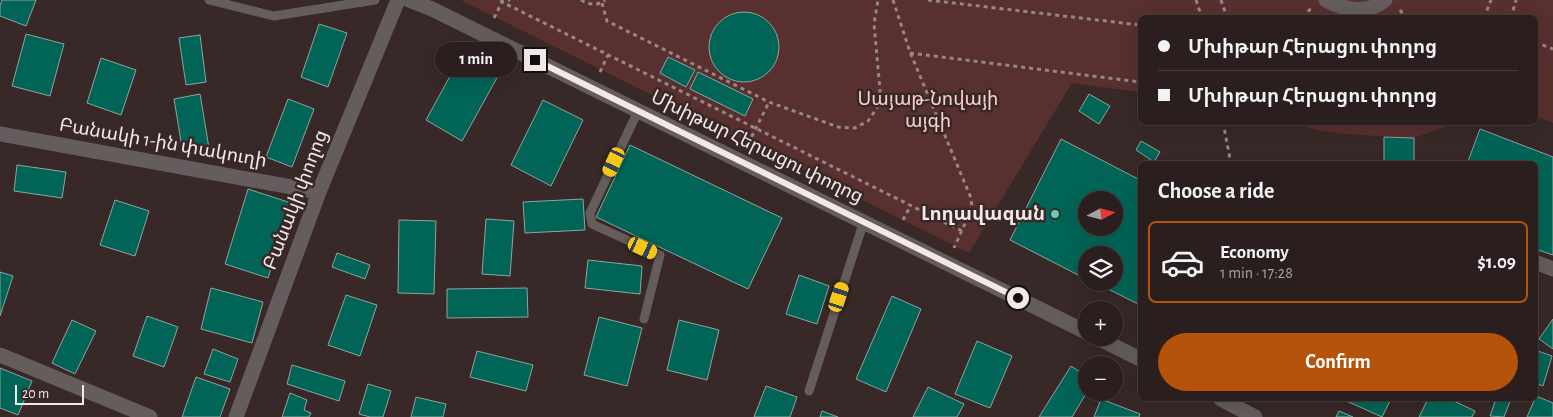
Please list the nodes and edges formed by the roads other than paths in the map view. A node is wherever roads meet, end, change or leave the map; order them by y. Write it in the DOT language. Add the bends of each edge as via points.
graph roads {
  1 [pos="209,0"];
  2 [pos="376,0"];
  3 [pos="398,0"];
  4 [pos="409,0"];
  5 [pos="1326,0"];
  6 [pos="1385,0"];
  7 [pos="1348,13"];
  8 [pos="638,111"];
  9 [pos="0,134"];
  10 [pos="319,192"];
  11 [pos="864,221"];
  12 [pos="1538,263"];
  13 [pos="1553,269"];
  14 [pos="644,319"];
  15 [pos="1078,328"];
  16 [pos="1115,346"];
  17 [pos="0,355"];
  18 [pos="1138,357"];
  19 [pos="808,391"];
  20 [pos="1227,401"];
  21 [pos="150,417"];
  22 [pos="236,417"];
  23 [pos="1255,417"];
  1 -- 2 [label="lane" via="274,16"];
  3 -- 10 [label="street, Բանակի փողոց"];
  4 -- 8 [label="street, Մխիթար Հերացու փողոց"];
  5 -- 7 [label="street"];
  6 -- 7 [label="street" via="1367,9"];
  8 -- 11 [label="street, Մխիթար Հերացու փողոց"];
  8 -- 14 [label="lane" via="590,213 592,224 660,255"];
  9 -- 10 [label="street, Բանակի 1-ին փակուղի"];
  10 -- 22 [label="street, Բանակի փողոց"];
  11 -- 15 [label="street, Մխիթար Հերացու փողոց"];
  11 -- 19 [label="lane"];
  12 -- 13 [label="street"];
  16 -- 18 [label="street"];
  17 -- 21 [label="street"];
  20 -- 23 [label="street"];
}
